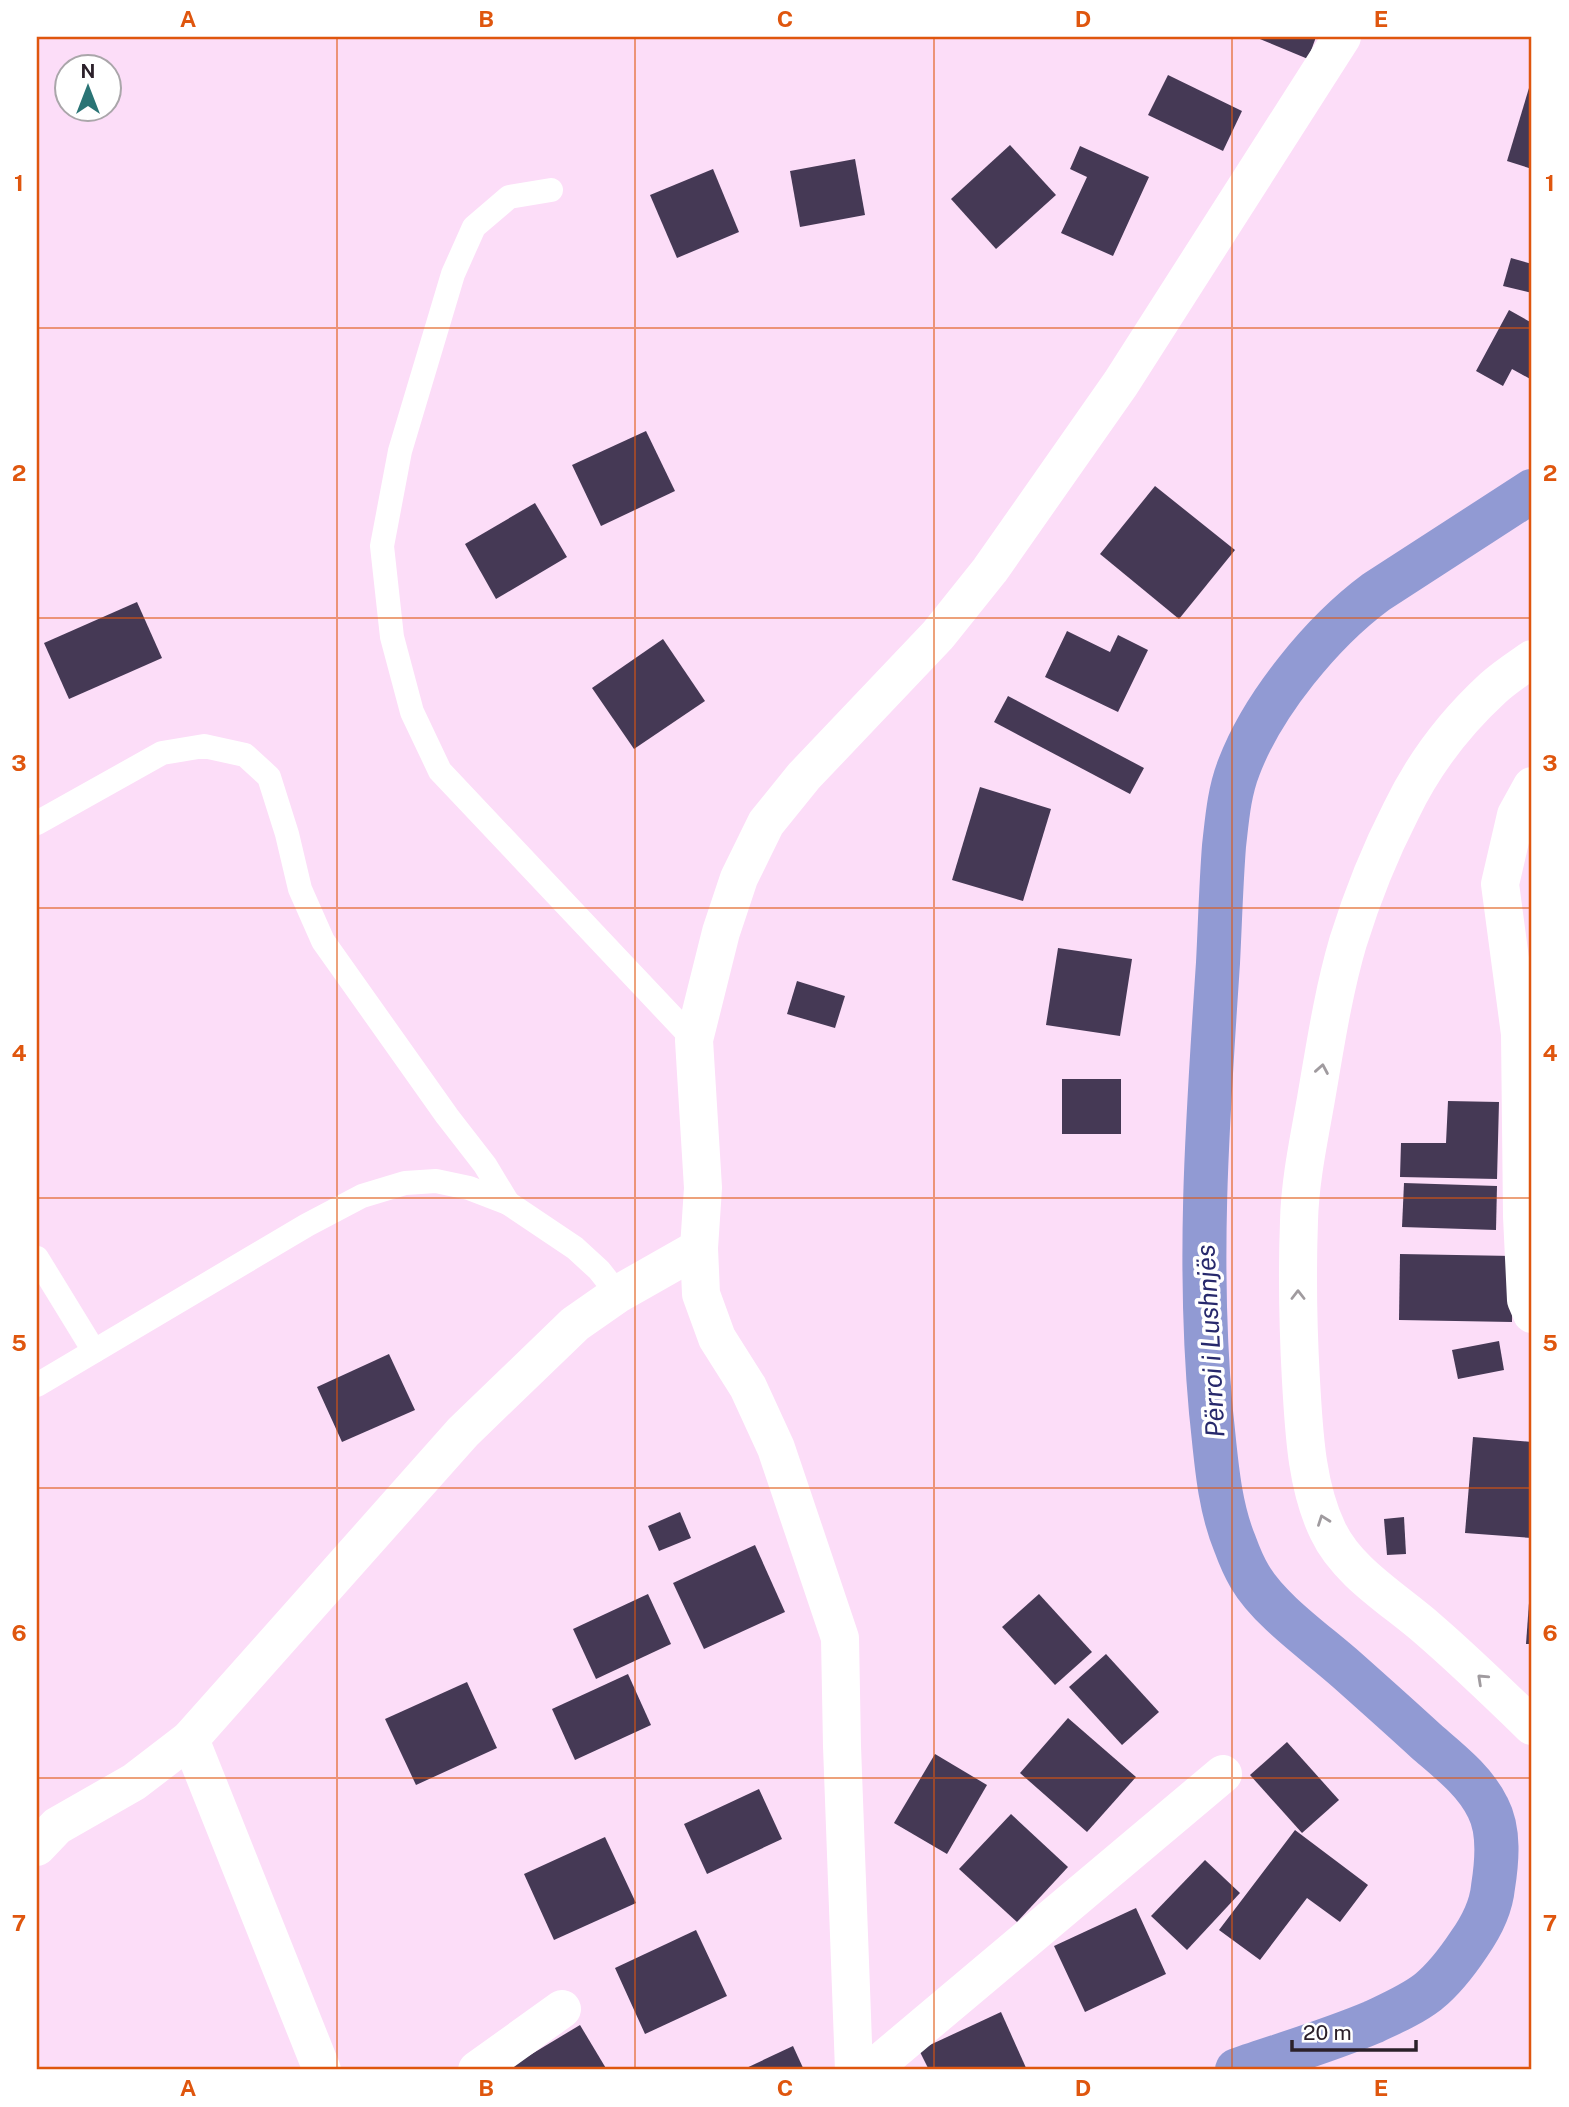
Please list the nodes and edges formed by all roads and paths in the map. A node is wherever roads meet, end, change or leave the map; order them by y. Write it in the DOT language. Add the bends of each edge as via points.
graph roads {
  1 [pos="1342,37"];
  2 [pos="551,190"];
  3 [pos="1532,659"];
  4 [pos="1532,786"];
  5 [pos="37,823"];
  6 [pos="694,1040"];
  7 [pos="508,1203"];
  8 [pos="699,1248"];
  9 [pos="37,1258"];
  10 [pos="618,1294"];
  11 [pos="1532,1314"];
  12 [pos="94,1351"];
  13 [pos="37,1385"];
  14 [pos="1532,1726"];
  15 [pos="190,1739"];
  16 [pos="1223,1774"];
  17 [pos="37,1847"];
  18 [pos="562,2010"];
  19 [pos="322,2070"];
  20 [pos="477,2070"];
  21 [pos="854,2070"];
  22 [pos="871,2070"];
  1 -- 6 [label="street" via="1121,383 990,570 938,635 804,776 766,823 739,878 721,932"];
  2 -- 6 [label="lane" via="509,197 474,226 453,274 400,451 382,547 392,637 411,712 440,771"];
  14 -- 3 [label="street, one-way" via="1430,1630 1353,1567 1335,1545 1322,1520 1308,1460 1298,1301 1304,1169 1333,1009 1362,902 1420,776 1469,712"];
  4 -- 11 [label="street" via="1516,815 1500,884 1520,1034 1525,1300"];
  5 -- 7 [label="lane" via="162,753 204,746 245,755 269,777 300,889 323,941"];
  6 -- 8 [label="street" via="703,1188"];
  7 -- 10 [label="lane" via="575,1248"];
  7 -- 12 [label="lane" via="436,1181 405,1183 362,1196"];
  8 -- 10 [label="street"];
  8 -- 21 [label="street" via="701,1294 717,1338 748,1387 776,1448 840,1638"];
  9 -- 12 [label="lane"];
  10 -- 15 [label="street" via="575,1324 463,1432"];
  12 -- 13 [label="lane"];
  15 -- 17 [label="street" via="134,1782 57,1826"];
  15 -- 19 [label="street"];
  16 -- 22 [label="street"];
  18 -- 20 [label="street"];
}
